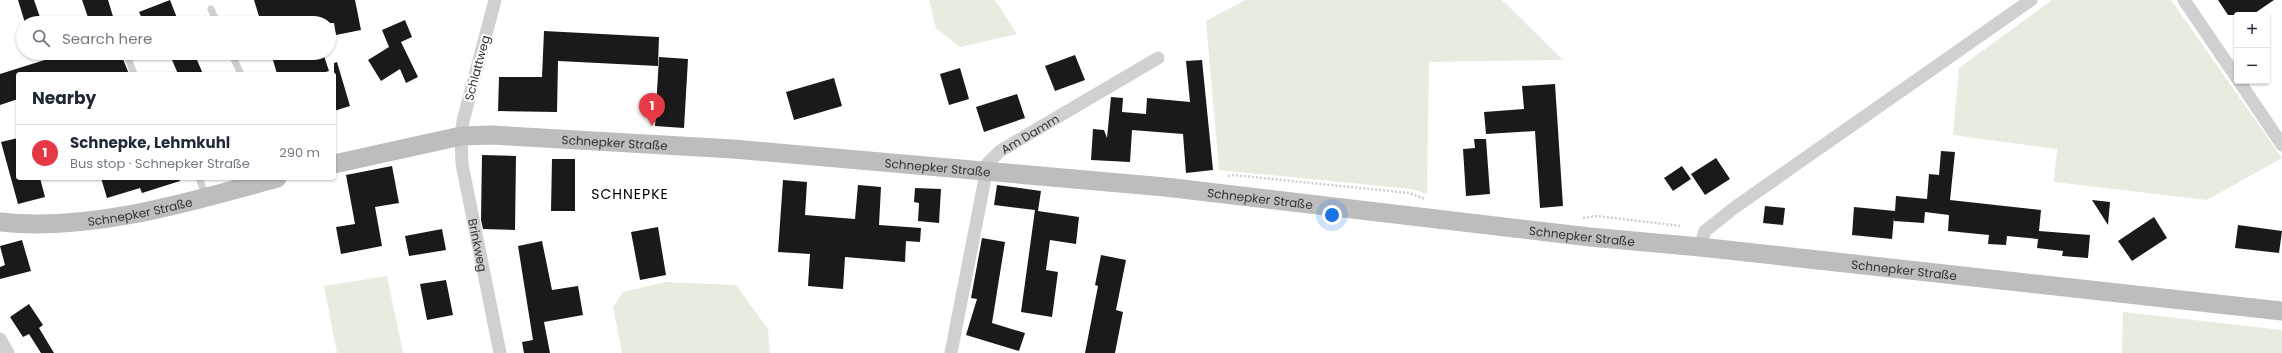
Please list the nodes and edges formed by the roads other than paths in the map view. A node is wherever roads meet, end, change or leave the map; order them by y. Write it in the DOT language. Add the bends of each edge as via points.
graph roads {
  1 [pos="494,0"];
  2 [pos="2031,0"];
  3 [pos="2184,0"];
  4 [pos="211,9"];
  5 [pos="214,16"];
  6 [pos="1158,58"];
  7 [pos="129,60"];
  8 [pos="234,60"];
  9 [pos="133,72"];
  10 [pos="240,72"];
  11 [pos="2234,74"];
  12 [pos="2241,84"];
  13 [pos="461,136"];
  14 [pos="2282,145"];
  15 [pos="336,164"];
  16 [pos="985,170"];
  17 [pos="200,180"];
  18 [pos="270,180"];
  19 [pos="206,198"];
  20 [pos="0,222"];
  21 [pos="1700,247"];
  22 [pos="2282,312"];
  23 [pos="0,339"];
  24 [pos="8,353"];
  25 [pos="500,353"];
  26 [pos="951,353"];
  1 -- 13 [label="street, Schlattweg"];
  2 -- 21 [label="street" via="1734,208 1705,231"];
  3 -- 11 [label="street"];
  4 -- 5 [label="lane"];
  6 -- 16 [label="street, Am Damm" via="1000,151 990,160"];
  7 -- 9 [label="lane"];
  8 -- 10 [label="lane"];
  12 -- 14 [label="street"];
  13 -- 15 [label="main road, Schnepker Straße"];
  13 -- 16 [label="main road, Schnepker Straße" via="492,135 732,149"];
  13 -- 25 [label="street, Brinkweg" via="462,164"];
  16 -- 21 [label="main road, Schnepker Straße" via="1165,187 1590,237"];
  16 -- 26 [label="street, Am Damm"];
  17 -- 19 [label="lane"];
  18 -- 19 [label="main road, Schnepker Straße"];
  19 -- 20 [label="main road, Schnepker Straße" via="90,220 54,223"];
  21 -- 22 [label="main road, Schnepker Straße"];
  23 -- 24 [label="street"];
}
